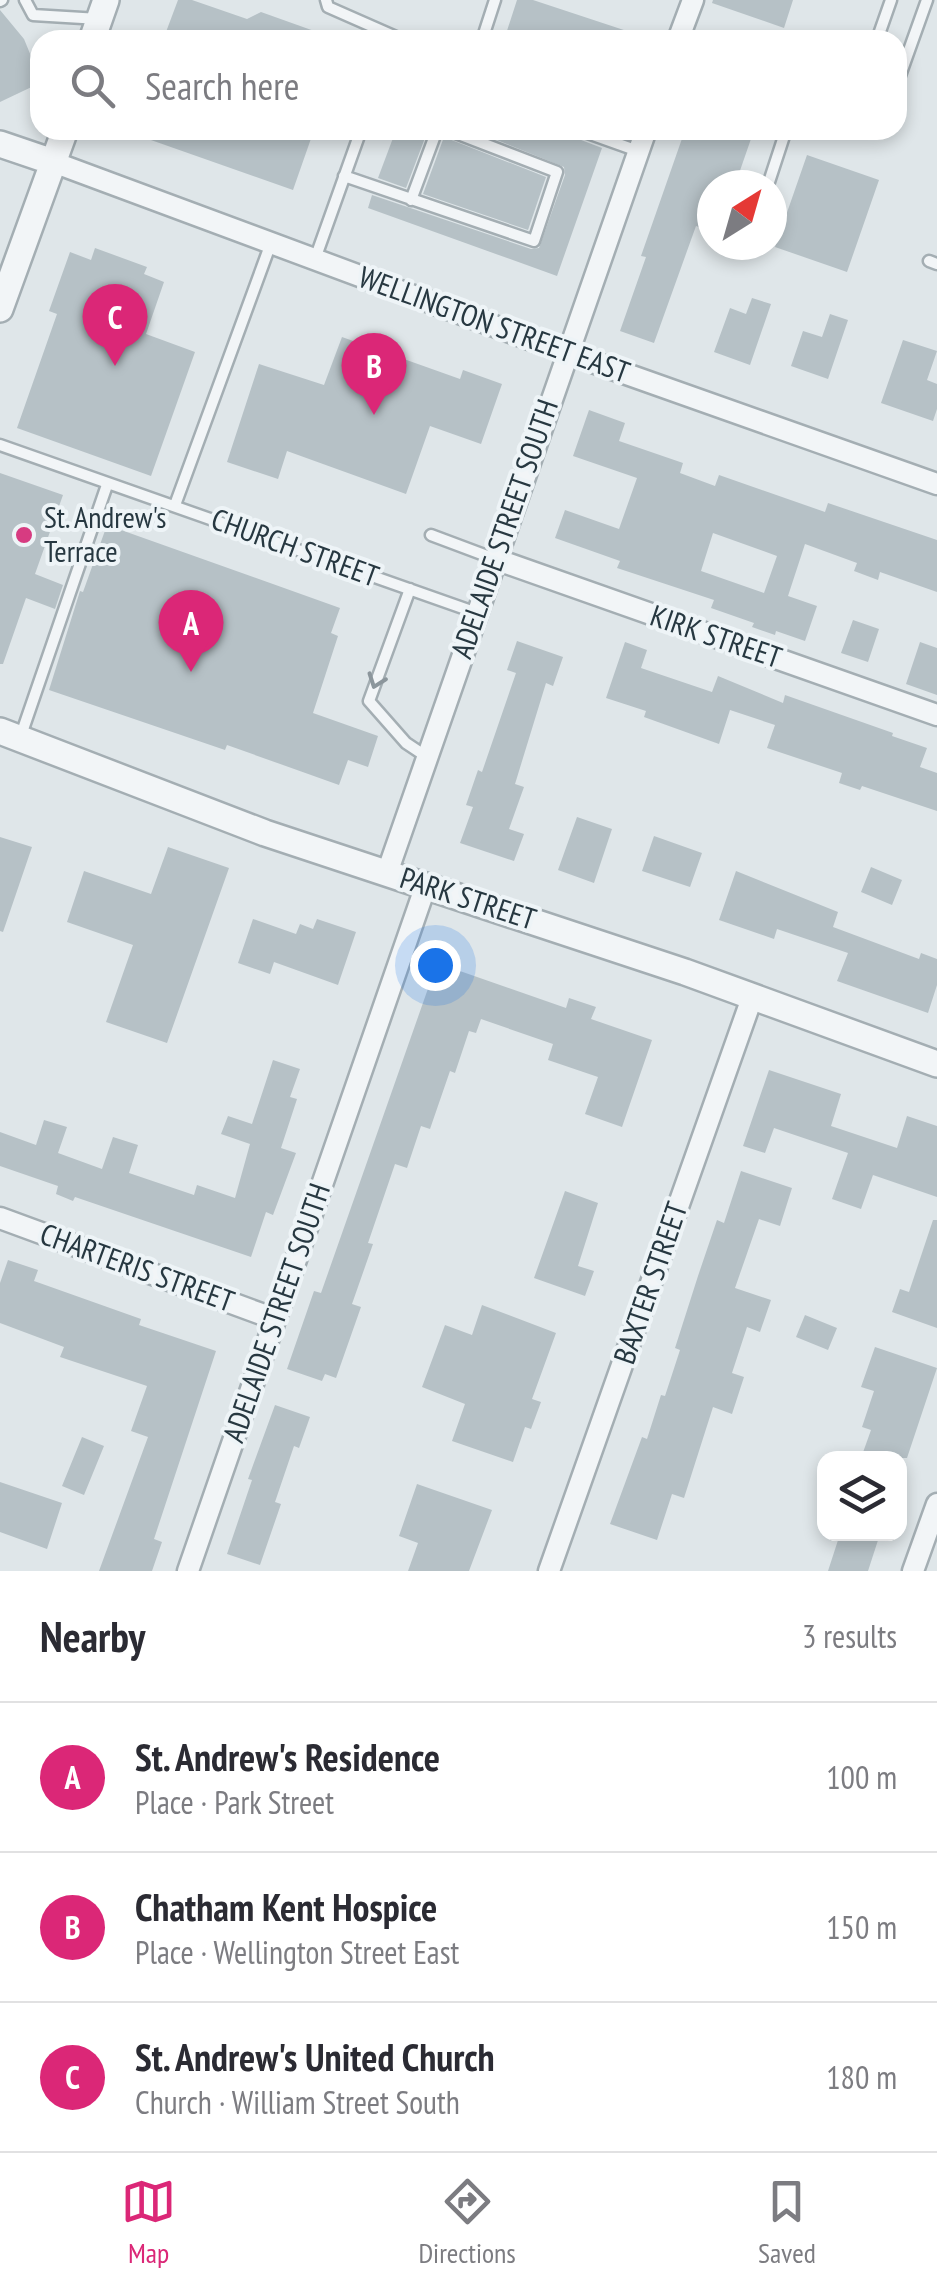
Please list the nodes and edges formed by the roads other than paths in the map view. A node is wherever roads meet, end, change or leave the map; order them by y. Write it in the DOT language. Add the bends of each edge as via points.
graph roads {
  1 [pos="25,0"];
  2 [pos="326,0"];
  3 [pos="496,0"];
  4 [pos="692,0"];
  5 [pos="891,0"];
  6 [pos="928,0"];
  7 [pos="99,20"];
  8 [pos="380,30"];
  9 [pos="486,30"];
  10 [pos="682,30"];
  11 [pos="880,30"];
  12 [pos="907,57"];
  13 [pos="61,140"];
  14 [pos="357,140"];
  15 [pos="433,140"];
  16 [pos="474,140"];
  17 [pos="607,140"];
  18 [pos="642,140"];
  19 [pos="783,140"];
  20 [pos="0,144"];
  21 [pos="638,151"];
  22 [pos="53,162"];
  23 [pos="773,170"];
  24 [pos="344,176"];
  25 [pos="411,200"];
  26 [pos="271,243"];
  27 [pos="315,259"];
  28 [pos="0,310"];
  29 [pos="567,353"];
  30 [pos="0,446"];
  31 [pos="937,484"];
  32 [pos="107,485"];
  33 [pos="175,505"];
  34 [pos="431,534"];
  35 [pos="496,559"];
  36 [pos="410,589"];
  37 [pos="477,613"];
  38 [pos="937,715"];
  39 [pos="10,734"];
  40 [pos="427,757"];
  41 [pos="387,873"];
  42 [pos="426,885"];
  43 [pos="752,995"];
  44 [pos="937,1064"];
  45 [pos="0,1218"];
  46 [pos="275,1319"];
  47 [pos="937,1504"];
  48 [pos="188,1571"];
  49 [pos="550,1571"];
  50 [pos="913,1571"];
  1 -- 7 [label="lane" via="33,14"];
  2 -- 8 [label="lane" via="328,7"];
  3 -- 9 [label="lane"];
  4 -- 10 [label="street"];
  5 -- 11 [label="lane"];
  6 -- 12 [label="lane"];
  13 -- 22 [label="street"];
  14 -- 24 [label="lane"];
  15 -- 25 [label="lane"];
  16 -- 25 [label="lane" via="557,172 534,240"];
  17 -- 21 [label="lane"];
  18 -- 21 [label="street, ADELAIDE STREET SOUTH"];
  19 -- 23 [label="lane"];
  20 -- 22 [label="street"];
  21 -- 29 [label="street, ADELAIDE STREET SOUTH"];
  22 -- 26 [label="street, WELLINGTON STREET EAST"];
  22 -- 28 [label="street"];
  24 -- 25 [label="lane"];
  24 -- 27 [label="lane"];
  26 -- 27 [label="street, WELLINGTON STREET EAST"];
  26 -- 33 [label="lane"];
  27 -- 29 [label="street, WELLINGTON STREET EAST"];
  29 -- 31 [label="street, WELLINGTON STREET EAST"];
  29 -- 35 [label="street, ADELAIDE STREET SOUTH"];
  30 -- 32 [label="lane, CHURCH STREET"];
  32 -- 33 [label="lane, CHURCH STREET"];
  32 -- 39 [label="lane"];
  33 -- 36 [label="lane, CHURCH STREET"];
  34 -- 35 [label="lane"];
  35 -- 37 [label="street, ADELAIDE STREET SOUTH"];
  35 -- 38 [label="street, KIRK STREET"];
  36 -- 37 [label="lane, CHURCH STREET"];
  36 -- 40 [label="lane, one-way" via="369,701"];
  37 -- 40 [label="street, ADELAIDE STREET SOUTH"];
  39 -- 41 [label="street, PARK STREET"];
  40 -- 41 [label="street, ADELAIDE STREET SOUTH"];
  41 -- 42 [label="street, PARK STREET"];
  42 -- 43 [label="street, PARK STREET"];
  42 -- 46 [label="street, ADELAIDE STREET SOUTH"];
  43 -- 44 [label="street, PARK STREET"];
  43 -- 49 [label="street, BAXTER STREET"];
  45 -- 46 [label="street, CHARTERIS STREET"];
  46 -- 48 [label="street, ADELAIDE STREET SOUTH"];
  47 -- 50 [label="street"];
}
